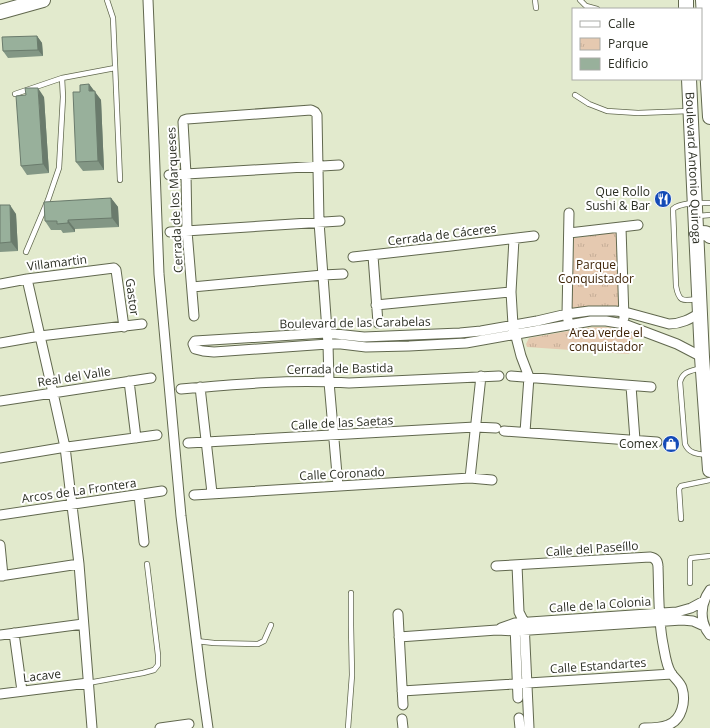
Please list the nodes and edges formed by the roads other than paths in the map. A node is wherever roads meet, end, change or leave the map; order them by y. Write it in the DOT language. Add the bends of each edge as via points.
graph roads {
  1 [pos="43,0"];
  2 [pos="107,0"];
  3 [pos="148,0"];
  4 [pos="536,0"];
  5 [pos="580,0"];
  6 [pos="703,0"];
  7 [pos="536,8"];
  8 [pos="597,8"];
  9 [pos="0,12"];
  10 [pos="115,68"];
  11 [pos="62,78"];
  12 [pos="689,80"];
  13 [pos="15,94"];
  14 [pos="575,95"];
  15 [pos="690,110"];
  16 [pos="710,117"];
  17 [pos="339,165"];
  18 [pos="318,166"];
  19 [pos="169,174"];
  20 [pos="186,174"];
  21 [pos="120,180"];
  22 [pos="710,202"];
  23 [pos="695,210"];
  24 [pos="570,213"];
  25 [pos="710,215"];
  26 [pos="340,221"];
  27 [pos="319,222"];
  28 [pos="638,226"];
  29 [pos="621,228"];
  30 [pos="187,231"];
  31 [pos="170,232"];
  32 [pos="569,233"];
  33 [pos="703,234"];
  34 [pos="534,236"];
  35 [pos="514,239"];
  36 [pos="26,252"];
  37 [pos="373,256"];
  38 [pos="353,257"];
  39 [pos="116,270"];
  40 [pos="343,274"];
  41 [pos="323,275"];
  42 [pos="27,279"];
  43 [pos="0,284"];
  44 [pos="192,286"];
  45 [pos="511,292"];
  46 [pos="376,305"];
  47 [pos="699,306"];
  48 [pos="625,312"];
  49 [pos="567,314"];
  50 [pos="194,316"];
  51 [pos="378,323"];
  52 [pos="142,324"];
  53 [pos="624,324"];
  54 [pos="513,325"];
  55 [pos="569,325"];
  56 [pos="124,327"];
  57 [pos="326,333"];
  58 [pos="515,335"];
  59 [pos="40,336"];
  60 [pos="0,343"];
  61 [pos="328,344"];
  62 [pos="702,362"];
  63 [pos="481,376"];
  64 [pos="499,376"];
  65 [pos="511,376"];
  66 [pos="529,377"];
  67 [pos="151,378"];
  68 [pos="130,381"];
  69 [pos="329,382"];
  70 [pos="631,386"];
  71 [pos="200,387"];
  72 [pos="651,387"];
  73 [pos="181,389"];
  74 [pos="53,392"];
  75 [pos="0,401"];
  76 [pos="475,427"];
  77 [pos="525,432"];
  78 [pos="157,435"];
  79 [pos="334,436"];
  80 [pos="136,438"];
  81 [pos="635,440"];
  82 [pos="206,442"];
  83 [pos="657,442"];
  84 [pos="188,444"];
  85 [pos="65,447"];
  86 [pos="709,456"];
  87 [pos="0,458"];
  88 [pos="710,470"];
  89 [pos="470,478"];
  90 [pos="492,480"];
  91 [pos="710,480"];
  92 [pos="338,486"];
  93 [pos="162,491"];
  94 [pos="212,493"];
  95 [pos="139,495"];
  96 [pos="194,495"];
  97 [pos="71,504"];
  98 [pos="0,515"];
  99 [pos="681,519"];
  100 [pos="144,542"];
  101 [pos="0,545"];
  102 [pos="710,556"];
  103 [pos="79,564"];
  104 [pos="147,564"];
  105 [pos="517,565"];
  106 [pos="496,566"];
  107 [pos="2,576"];
  108 [pos="690,583"];
  109 [pos="710,590"];
  110 [pos="351,593"];
  111 [pos="704,601"];
  112 [pos="398,614"];
  113 [pos="660,617"];
  114 [pos="83,624"];
  115 [pos="270,626"];
  116 [pos="704,626"];
  117 [pos="519,627"];
  118 [pos="14,633"];
  119 [pos="0,635"];
  120 [pos="710,635"];
  121 [pos="399,637"];
  122 [pos="196,641"];
  123 [pos="672,674"];
  124 [pos="88,683"];
  125 [pos="522,683"];
  126 [pos="402,690"];
  127 [pos="22,691"];
  128 [pos="0,694"];
  129 [pos="518,698"];
  130 [pos="403,705"];
  131 [pos="519,718"];
  132 [pos="190,724"];
  133 [pos="174,727"];
  134 [pos="92,728"];
  135 [pos="160,728"];
  136 [pos="208,728"];
  137 [pos="348,728"];
  138 [pos="520,728"];
  139 [pos="529,728"];
  140 [pos="644,728"];
  1 -- 9 [label="main road"];
  2 -- 10 [label="lane" via="113,18"];
  3 -- 122 [label="street" via="158,274 181,516"];
  4 -- 7 [label="lane"];
  5 -- 8 [label="lane" via="586,6"];
  6 -- 16 [label="main road, Boulevard Antonio Quiroga"];
  10 -- 11 [label="lane"];
  10 -- 21 [label="lane"];
  11 -- 13 [label="lane"];
  11 -- 36 [label="lane" via="59,168"];
  12 -- 15 [label="main road, Boulevard Antonio Quiroga"];
  14 -- 15 [label="lane" via="607,111 638,114"];
  15 -- 23 [label="main road, Boulevard Antonio Quiroga"];
  17 -- 18 [label="street"];
  18 -- 20 [label="street"];
  18 -- 20 [label="street, Cerrada de los Marqueses" via="317,115 311,110 184,120"];
  18 -- 27 [label="street, Cerrada de los Marqueses"];
  19 -- 20 [label="street"];
  20 -- 30 [label="street, Cerrada de los Marqueses"];
  22 -- 23 [label="lane"];
  23 -- 25 [label="lane"];
  23 -- 33 [label="main road, Boulevard Antonio Quiroga"];
  23 -- 47 [label="lane" via="677,206 673,209 676,286 681,299"];
  24 -- 32 [label="street"];
  26 -- 27 [label="street"];
  27 -- 30 [label="street"];
  27 -- 41 [label="street, Cerrada de los Marqueses"];
  28 -- 29 [label="street"];
  29 -- 32 [label="street"];
  29 -- 48 [label="street"];
  30 -- 31 [label="street"];
  30 -- 44 [label="street, Cerrada de los Marqueses"];
  32 -- 49 [label="street"];
  33 -- 47 [label="main road, Boulevard Antonio Quiroga" via="697,256"];
  34 -- 35 [label="street, Cerrada de Cáceres"];
  35 -- 37 [label="street, Cerrada de Cáceres"];
  35 -- 45 [label="street, Cerrada de Cáceres"];
  37 -- 38 [label="street, Cerrada de Cáceres"];
  37 -- 46 [label="street, Cerrada de Cáceres"];
  39 -- 42 [label="street, Villamartin" via="114,268"];
  39 -- 56 [label="street, Gastor"];
  40 -- 41 [label="street, Cerrada de los Marqueses"];
  41 -- 44 [label="street, Cerrada de los Marqueses"];
  41 -- 57 [label="street, Cerrada de los Marqueses"];
  42 -- 43 [label="street, Villamartin"];
  42 -- 59 [label="street"];
  44 -- 50 [label="street, Cerrada de los Marqueses"];
  45 -- 46 [label="street"];
  45 -- 54 [label="street, Cerrada de Cáceres"];
  46 -- 51 [label="street, Cerrada de Cáceres"];
  47 -- 48 [label="street, Boulevard de las Carabelas" via="684,322 674,324"];
  47 -- 62 [label="main road, Boulevard Antonio Quiroga"];
  48 -- 49 [label="street, Boulevard de las Carabelas" via="589,311"];
  48 -- 53 [label="street"];
  49 -- 54 [label="street, Boulevard de las Carabelas"];
  49 -- 55 [label="street"];
  52 -- 56 [label="street"];
  53 -- 55 [label="street, Boulevard de las Carabelas" via="592,321"];
  53 -- 62 [label="street, Boulevard de las Carabelas" via="677,344"];
  54 -- 57 [label="street, Boulevard de las Carabelas" via="481,331 401,336 364,337"];
  54 -- 58 [label="street"];
  55 -- 58 [label="street, Boulevard de las Carabelas"];
  56 -- 59 [label="street"];
  57 -- 61 [label="street, Cerrada de los Marqueses"];
  57 -- 61 [label="street, Boulevard de las Carabelas" via="196,341 193,344 195,349 203,352"];
  58 -- 61 [label="street, Boulevard de las Carabelas" via="446,344 366,347"];
  58 -- 66 [label="street"];
  59 -- 60 [label="street"];
  59 -- 74 [label="street"];
  61 -- 69 [label="street, Cerrada de los Marqueses"];
  62 -- 86 [label="main road, Boulevard Antonio Quiroga"];
  62 -- 86 [label="lane" via="684,374 680,382 685,444 692,452"];
  63 -- 64 [label="street, Cerrada de Bastida"];
  63 -- 69 [label="street, Cerrada de Bastida"];
  63 -- 76 [label="street"];
  65 -- 66 [label="street"];
  66 -- 70 [label="street"];
  66 -- 77 [label="street"];
  67 -- 68 [label="street, Real del Valle"];
  68 -- 74 [label="street, Real del Valle"];
  68 -- 80 [label="street"];
  69 -- 71 [label="street, Cerrada de Bastida"];
  69 -- 79 [label="street, Cerrada de los Marqueses"];
  70 -- 72 [label="street"];
  70 -- 81 [label="street"];
  71 -- 73 [label="street, Cerrada de Bastida"];
  71 -- 82 [label="street"];
  74 -- 75 [label="street, Real del Valle"];
  74 -- 85 [label="street"];
  76 -- 77 [label="street, Calle de las Saetas"];
  76 -- 79 [label="street, Calle de las Saetas"];
  76 -- 89 [label="street"];
  77 -- 81 [label="street"];
  78 -- 80 [label="street"];
  79 -- 82 [label="street, Calle de las Saetas"];
  79 -- 92 [label="street, Cerrada de los Marqueses"];
  80 -- 85 [label="street"];
  81 -- 83 [label="street"];
  82 -- 84 [label="street, Calle de las Saetas"];
  82 -- 94 [label="street"];
  85 -- 87 [label="street"];
  85 -- 97 [label="street"];
  86 -- 88 [label="main road, Boulevard Antonio Quiroga"];
  89 -- 90 [label="street, Calle Coronado"];
  89 -- 92 [label="street, Calle Coronado"];
  91 -- 99 [label="lane" via="681,486"];
  92 -- 94 [label="street, Calle Coronado"];
  93 -- 95 [label="street, Arcos de La Frontera"];
  94 -- 96 [label="street, Calle Coronado"];
  95 -- 97 [label="street, Arcos de La Frontera"];
  95 -- 100 [label="street"];
  97 -- 98 [label="street, Arcos de La Frontera"];
  97 -- 103 [label="street"];
  101 -- 107 [label="street"];
  102 -- 108 [label="lane" via="690,558"];
  103 -- 107 [label="street"];
  103 -- 114 [label="street"];
  104 -- 124 [label="lane" via="158,665 154,670 143,673"];
  105 -- 106 [label="street, Calle del Paseíllo"];
  105 -- 113 [label="street, Calle del Paseíllo" via="656,559"];
  105 -- 117 [label="street"];
  109 -- 111 [label="street"];
  110 -- 137 [label="lane" via="352,675"];
  111 -- 113 [label="street, Calle de la Colonia" via="691,608"];
  111 -- 116 [label="street"];
  112 -- 121 [label="street"];
  113 -- 116 [label="street, Calle de la Colonia" via="688,620"];
  113 -- 117 [label="street, Calle de la Colonia"];
  113 -- 123 [label="street, Calle del Paseíllo" via="662,641"];
  114 -- 118 [label="street"];
  114 -- 124 [label="street"];
  115 -- 122 [label="lane" via="264,641 258,644"];
  116 -- 120 [label="street"];
  117 -- 121 [label="street, Calle de la Colonia"];
  117 -- 125 [label="street"];
  118 -- 119 [label="street"];
  118 -- 127 [label="street"];
  121 -- 126 [label="street"];
  122 -- 136 [label="street"];
  123 -- 125 [label="street, Calle Estandartes"];
  123 -- 140 [label="street, Calle del Paseíllo" via="682,687 684,702 680,714 667,725"];
  124 -- 127 [label="street, Lacave"];
  124 -- 134 [label="street"];
  125 -- 126 [label="street, Calle Estandartes"];
  125 -- 129 [label="street"];
  125 -- 139 [label="street"];
  126 -- 130 [label="street"];
  127 -- 128 [label="street, Lacave"];
  131 -- 138 [label="street"];
  132 -- 133 [label="street"];
  133 -- 135 [label="street"];
}
